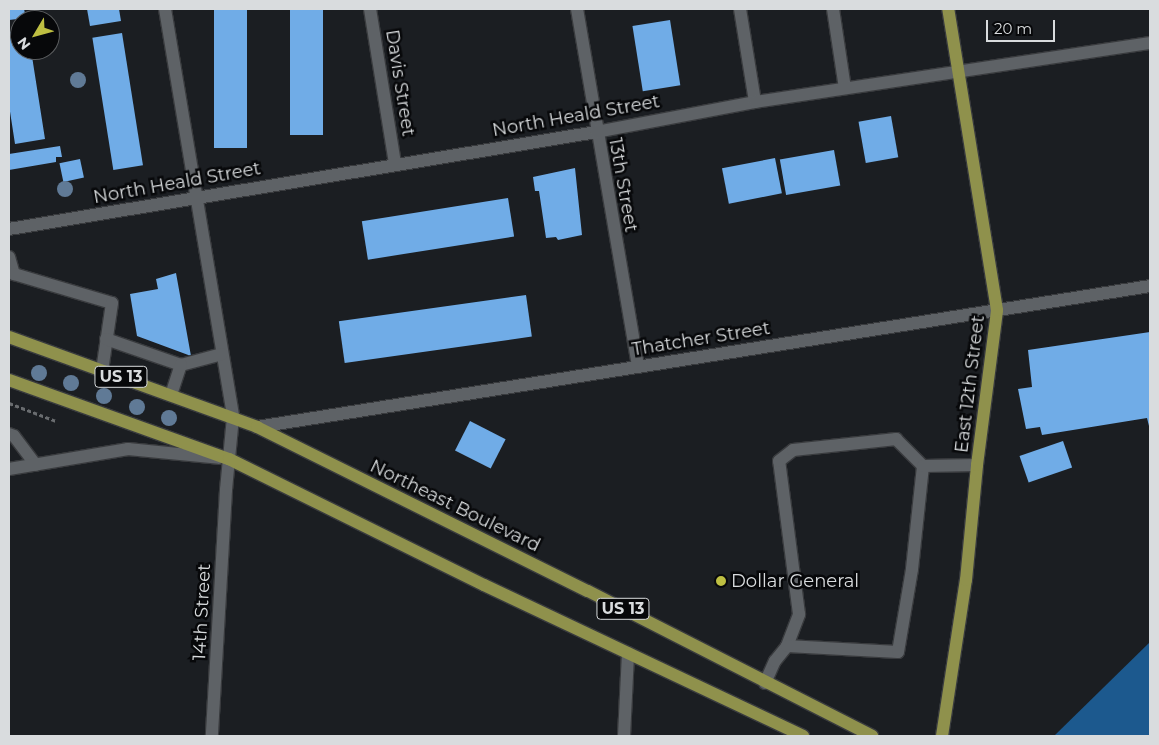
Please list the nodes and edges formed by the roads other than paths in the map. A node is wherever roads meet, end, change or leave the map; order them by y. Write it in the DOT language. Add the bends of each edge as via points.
graph roads {
  1 [pos="165,9"];
  2 [pos="370,9"];
  3 [pos="576,9"];
  4 [pos="740,9"];
  5 [pos="833,9"];
  6 [pos="948,9"];
  7 [pos="1150,43"];
  8 [pos="958,73"];
  9 [pos="845,88"];
  10 [pos="755,102"];
  11 [pos="596,132"];
  12 [pos="395,163"];
  13 [pos="195,197"];
  14 [pos="9,229"];
  15 [pos="9,257"];
  16 [pos="1150,286"];
  17 [pos="997,310"];
  18 [pos="9,337"];
  19 [pos="106,339"];
  20 [pos="222,354"];
  21 [pos="181,365"];
  22 [pos="638,367"];
  23 [pos="102,370"];
  24 [pos="9,380"];
  25 [pos="171,395"];
  26 [pos="232,417"];
  27 [pos="257,427"];
  28 [pos="9,434"];
  29 [pos="229,459"];
  30 [pos="36,465"];
  31 [pos="977,465"];
  32 [pos="923,466"];
  33 [pos="9,469"];
  34 [pos="787,646"];
  35 [pos="628,653"];
  36 [pos="765,683"];
  37 [pos="212,736"];
  38 [pos="624,736"];
  39 [pos="804,736"];
  40 [pos="872,736"];
  41 [pos="942,736"];
  1 -- 13 [label="street, 14th Street"];
  2 -- 12 [label="street, Davis Street"];
  3 -- 11 [label="street, 13th Street"];
  4 -- 10 [label="street"];
  5 -- 9 [label="street"];
  6 -- 8 [label="main road, East 12th Street"];
  7 -- 8 [label="street, North Heald Street"];
  8 -- 9 [label="street, North Heald Street"];
  8 -- 17 [label="main road, East 12th Street"];
  9 -- 10 [label="street, North Heald Street"];
  10 -- 11 [label="street, North Heald Street"];
  11 -- 12 [label="street, North Heald Street"];
  11 -- 22 [label="street, 13th Street"];
  12 -- 13 [label="street, North Heald Street"];
  13 -- 14 [label="street, North Heald Street"];
  13 -- 20 [label="street, 14th Street"];
  15 -- 19 [label="street" via="14,274 112,303"];
  16 -- 17 [label="street, Thatcher Street"];
  17 -- 22 [label="street, Thatcher Street"];
  17 -- 31 [label="main road, East 12th Street"];
  18 -- 23 [label="main road, Northeast Boulevard / US 13"];
  19 -- 21 [label="street"];
  19 -- 23 [label="street"];
  20 -- 21 [label="street"];
  20 -- 26 [label="street, 14th Street"];
  21 -- 25 [label="street"];
  22 -- 27 [label="street, Thatcher Street"];
  23 -- 25 [label="main road, Northeast Boulevard / US 13"];
  24 -- 29 [label="main road, US 13"];
  25 -- 26 [label="main road, Northeast Boulevard / US 13"];
  26 -- 27 [label="main road, Northeast Boulevard / US 13"];
  26 -- 29 [label="street, 14th Street"];
  27 -- 36 [label="main road, Northeast Boulevard / US 13" via="588,591"];
  28 -- 30 [label="street"];
  29 -- 30 [label="street" via="128,449"];
  29 -- 35 [label="main road, US 13"];
  29 -- 37 [label="street, 14th Street"];
  30 -- 33 [label="street"];
  31 -- 32 [label="street"];
  31 -- 41 [label="main road, East 12th Street" via="966,580"];
  32 -- 34 [label="street" via="912,569 898,652"];
  32 -- 34 [label="street" via="896,439 793,450 779,461 799,614"];
  34 -- 36 [label="street" via="775,661"];
  35 -- 38 [label="street"];
  35 -- 39 [label="main road, US 13"];
  36 -- 40 [label="main road, Northeast Boulevard / US 13"];
}
